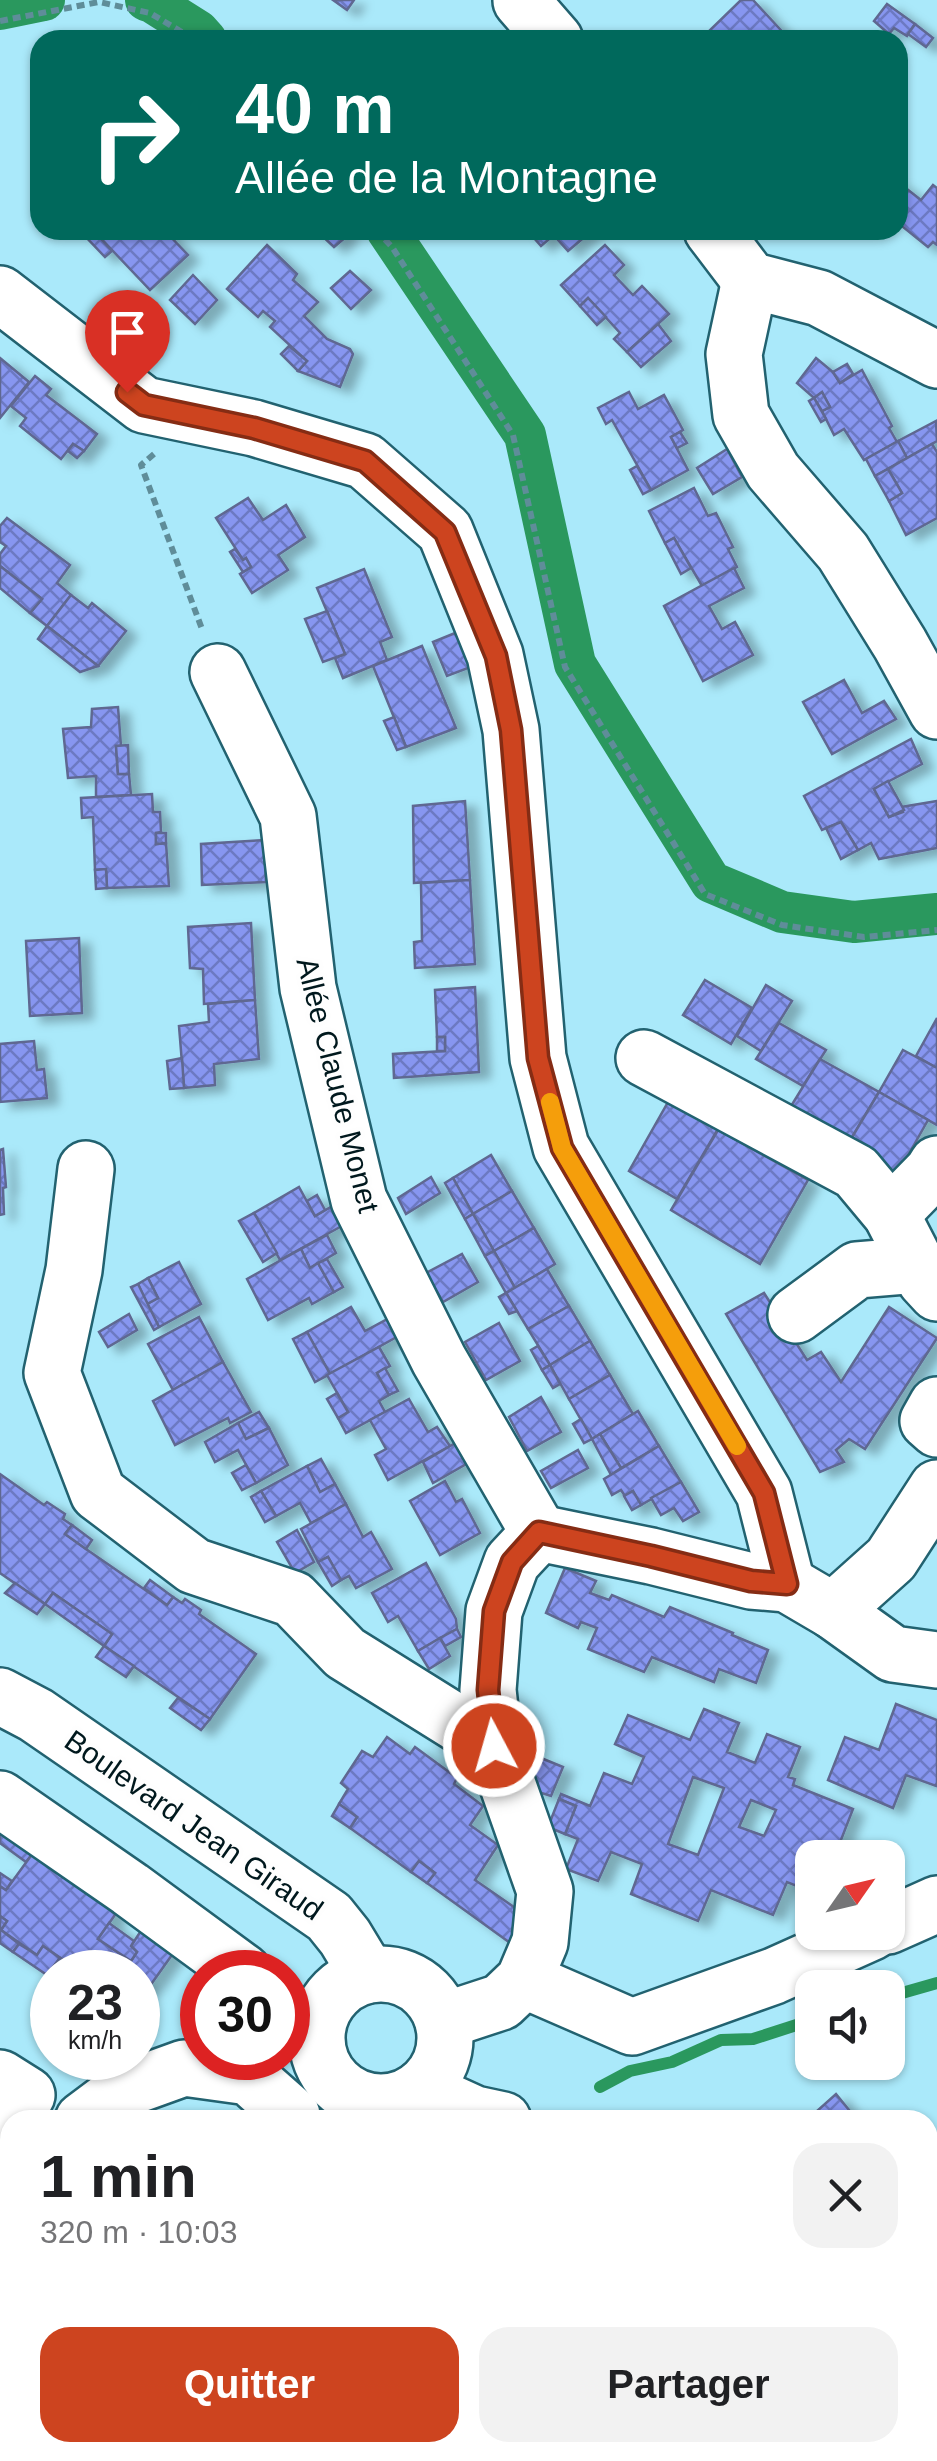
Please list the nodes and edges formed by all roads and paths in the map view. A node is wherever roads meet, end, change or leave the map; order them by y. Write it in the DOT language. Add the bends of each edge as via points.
graph roads {
  1 [pos="521,1"];
  2 [pos="0,21"];
  3 [pos="178,30"];
  4 [pos="546,30"];
  5 [pos="385,240"];
  6 [pos="720,240"];
  7 [pos="750,280"];
  8 [pos="0,294"];
  9 [pos="937,360"];
  10 [pos="141,465"];
  11 [pos="218,672"];
  12 [pos="937,711"];
  13 [pos="937,930"];
  14 [pos="644,1058"];
  15 [pos="937,1164"];
  16 [pos="86,1169"];
  17 [pos="891,1214"];
  18 [pos="927,1279"];
  19 [pos="796,1316"];
  20 [pos="937,1406"];
  21 [pos="937,1429"];
  22 [pos="937,1488"];
  23 [pos="539,1532"];
  24 [pos="810,1598"];
  25 [pos="937,1660"];
  26 [pos="0,1696"];
  27 [pos="494,1746"];
  28 [pos="0,1799"];
  29 [pos="937,1904"];
  30 [pos="905,1918"];
  31 [pos="213,1950"];
  32 [pos="832,1950"];
  33 [pos="368,1975"];
  34 [pos="524,1980"];
  35 [pos="310,2008"];
  36 [pos="443,2021"];
  37 [pos="310,2023"];
  38 [pos="0,2078"];
  39 [pos="338,2085"];
  40 [pos="420,2089"];
  41 [pos="17,2110"];
  42 [pos="96,2110"];
  43 [pos="280,2110"];
  44 [pos="300,2110"];
  45 [pos="466,2110"];
  1 -- 4 [label="street"];
  2 -- 3 [label="path" via="99,2 150,13"];
  5 -- 13 [label="path" via="513,435 564,667 705,894 782,925 864,937"];
  6 -- 7 [label="street"];
  7 -- 9 [label="street" via="819,298"];
  7 -- 12 [label="street" via="734,354 741,415 772,471 842,552"];
  8 -- 24 [label="street" via="144,405 365,461 445,532 496,656 511,730 538,1058 562,1148 764,1493"];
  10 -- 11 [label="path"];
  11 -- 23 [label="street, Allée Claude Monet" via="288,816 308,988 359,1200 439,1360"];
  14 -- 17 [label="street" via="856,1172"];
  15 -- 17 [label="street"];
  16 -- 27 [label="street" via="52,1373 98,1493 194,1566 293,1599 345,1652"];
  17 -- 18 [label="street"];
  18 -- 19 [label="street" via="857,1270"];
  20 -- 21 [label="street" via="928,1421"];
  22 -- 24 [label="street" via="890,1559"];
  23 -- 24 [label="street"];
  23 -- 27 [label="street" via="512,1562 494,1611 488,1690"];
  24 -- 25 [label="street" via="893,1654"];
  26 -- 33 [label="street, Boulevard Jean Giraud" via="330,1917"];
  27 -- 34 [label="street" via="546,1891 540,1942"];
  28 -- 31 [label="street"];
  29 -- 30 [label="street"];
  32 -- 34 [label="street" via="632,2028"];
  33 -- 35 [label="street"];
  33 -- 36 [label="street" via="414,1983"];
  34 -- 36 [label="street" via="500,2002"];
  36 -- 40 [label="street" via="442,2059"];
  37 -- 39 [label="street"];
  38 -- 41 [label="street" via="28,2094"];
  39 -- 40 [label="street" via="370,2101 405,2098"];
  39 -- 44 [label="street"];
  40 -- 45 [label="street"];
  42 -- 43 [label="street" via="123,2090 184,2068 249,2077"];
}
